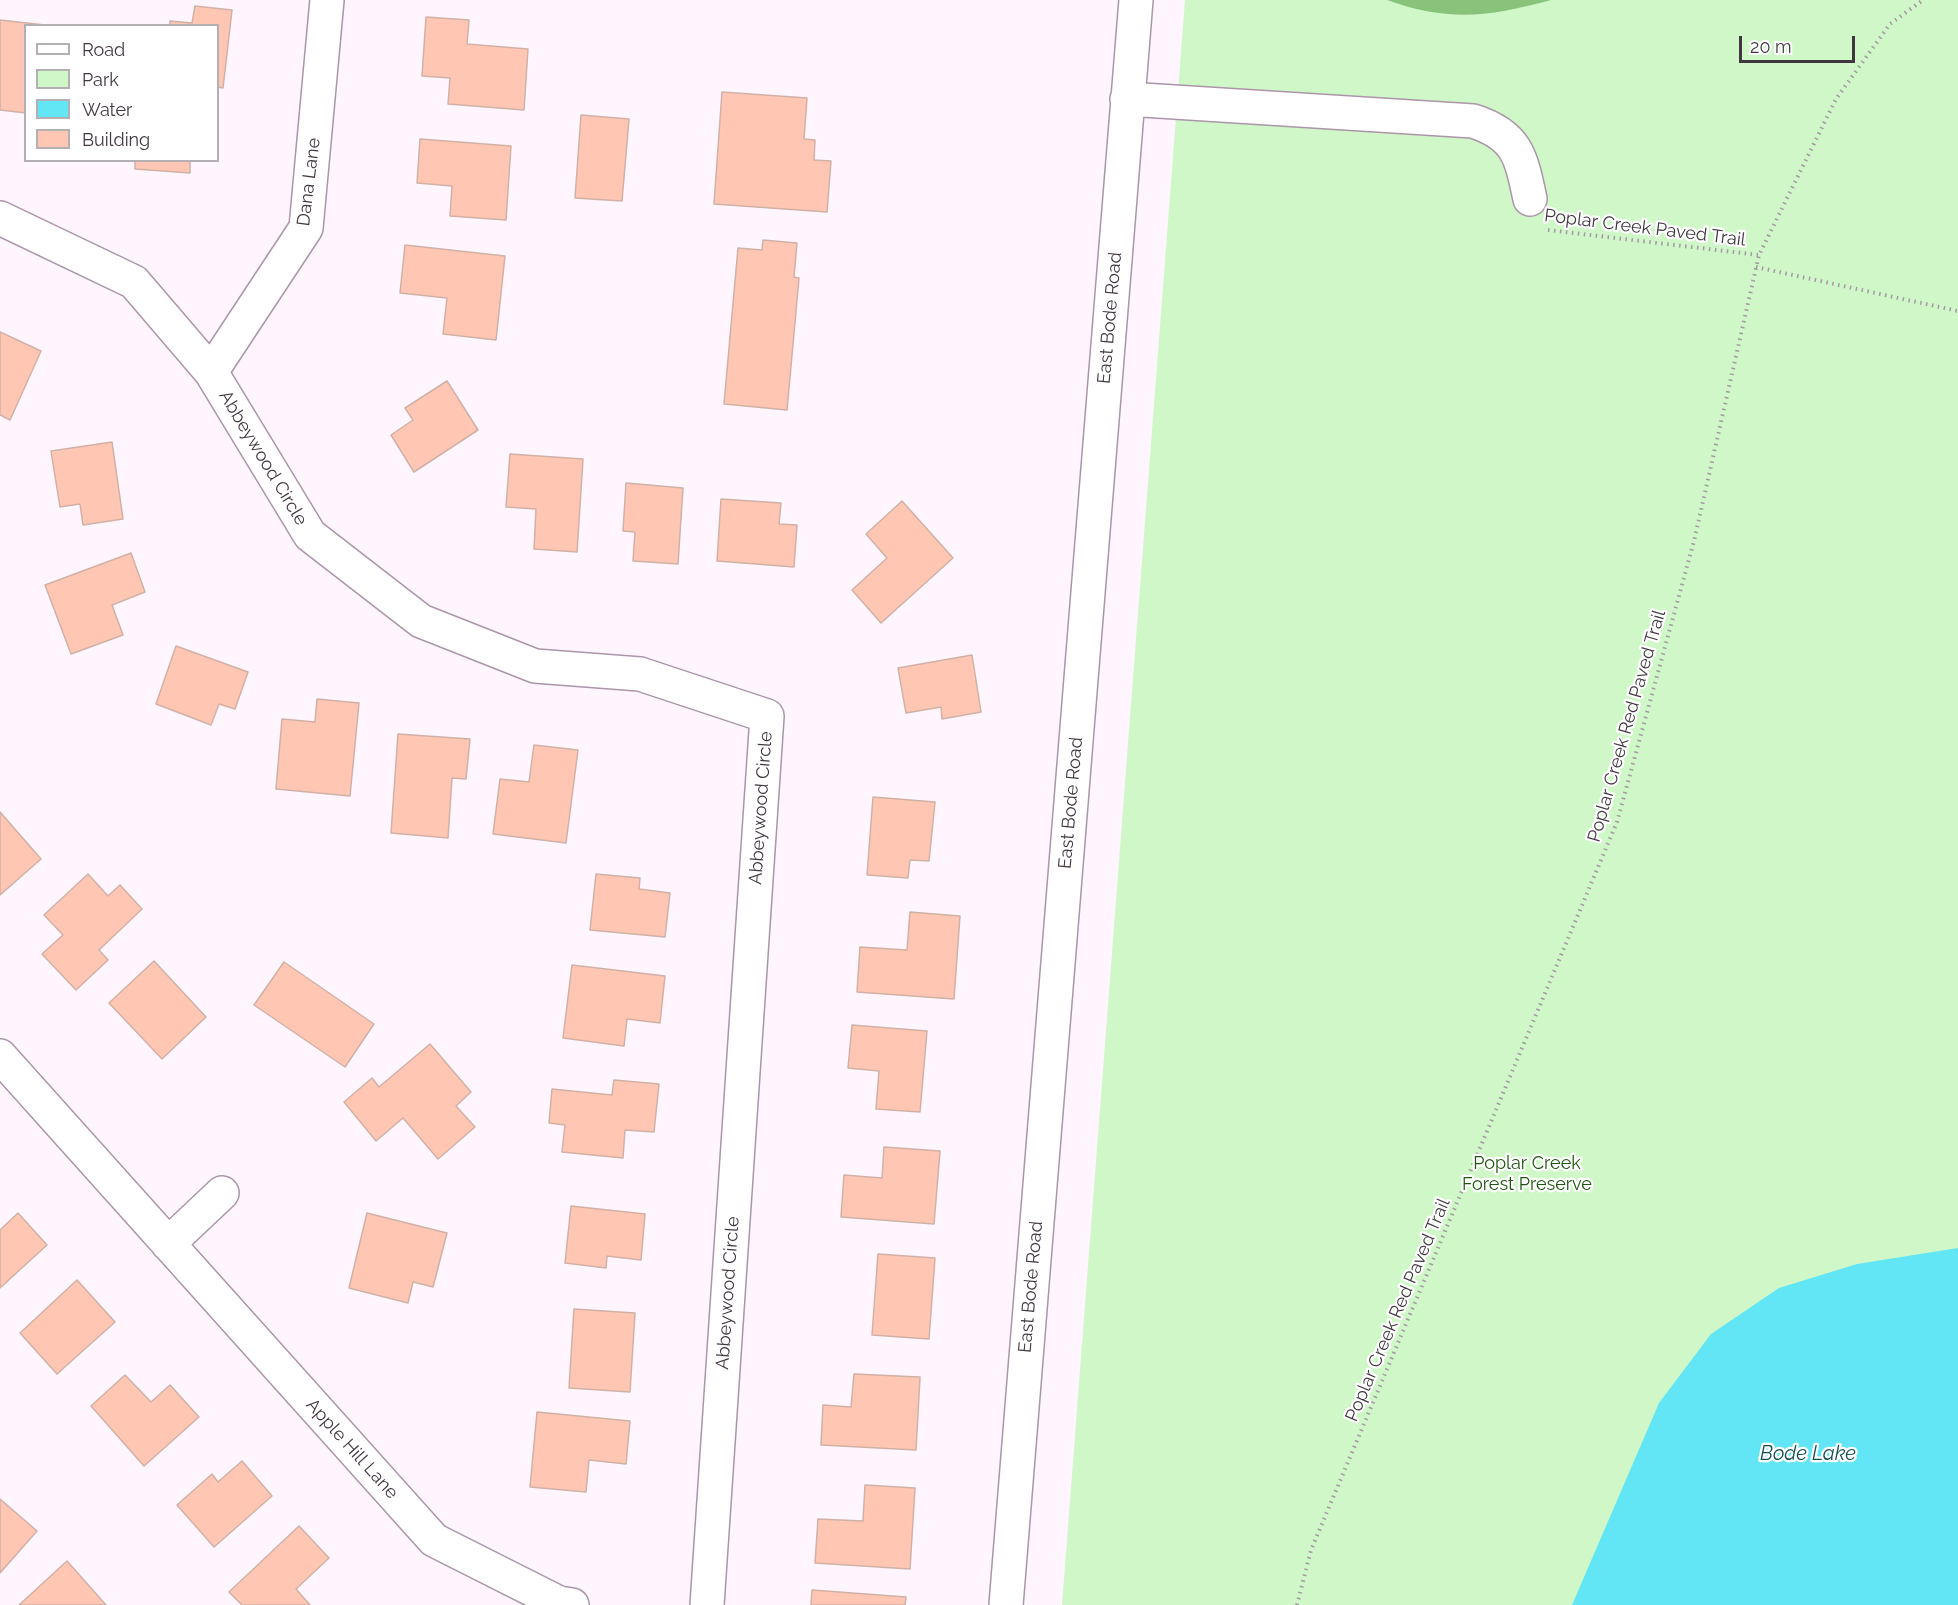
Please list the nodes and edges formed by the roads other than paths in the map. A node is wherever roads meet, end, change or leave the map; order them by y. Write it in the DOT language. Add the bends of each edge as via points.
graph roads {
  1 [pos="327,0"];
  2 [pos="1136,0"];
  3 [pos="1127,99"];
  4 [pos="1530,199"];
  5 [pos="0,218"];
  6 [pos="211,372"];
  7 [pos="0,1056"];
  8 [pos="222,1193"];
  9 [pos="168,1244"];
  10 [pos="572,1605"];
  11 [pos="707,1605"];
  12 [pos="1006,1605"];
  1 -- 6 [label="street, Dana Lane" via="306,228"];
  2 -- 3 [label="street, East Bode Road"];
  3 -- 4 [label="street" via="1473,121 1494,128 1514,145"];
  3 -- 12 [label="street, East Bode Road"];
  5 -- 6 [label="street, Abbeywood Circle" via="134,282"];
  6 -- 11 [label="street, Abbeywood Circle" via="310,535 421,621 535,666 640,674 767,716"];
  7 -- 9 [label="street, Apple Hill Lane"];
  8 -- 9 [label="street"];
  9 -- 10 [label="street, Apple Hill Lane" via="434,1540 559,1603"];
}
